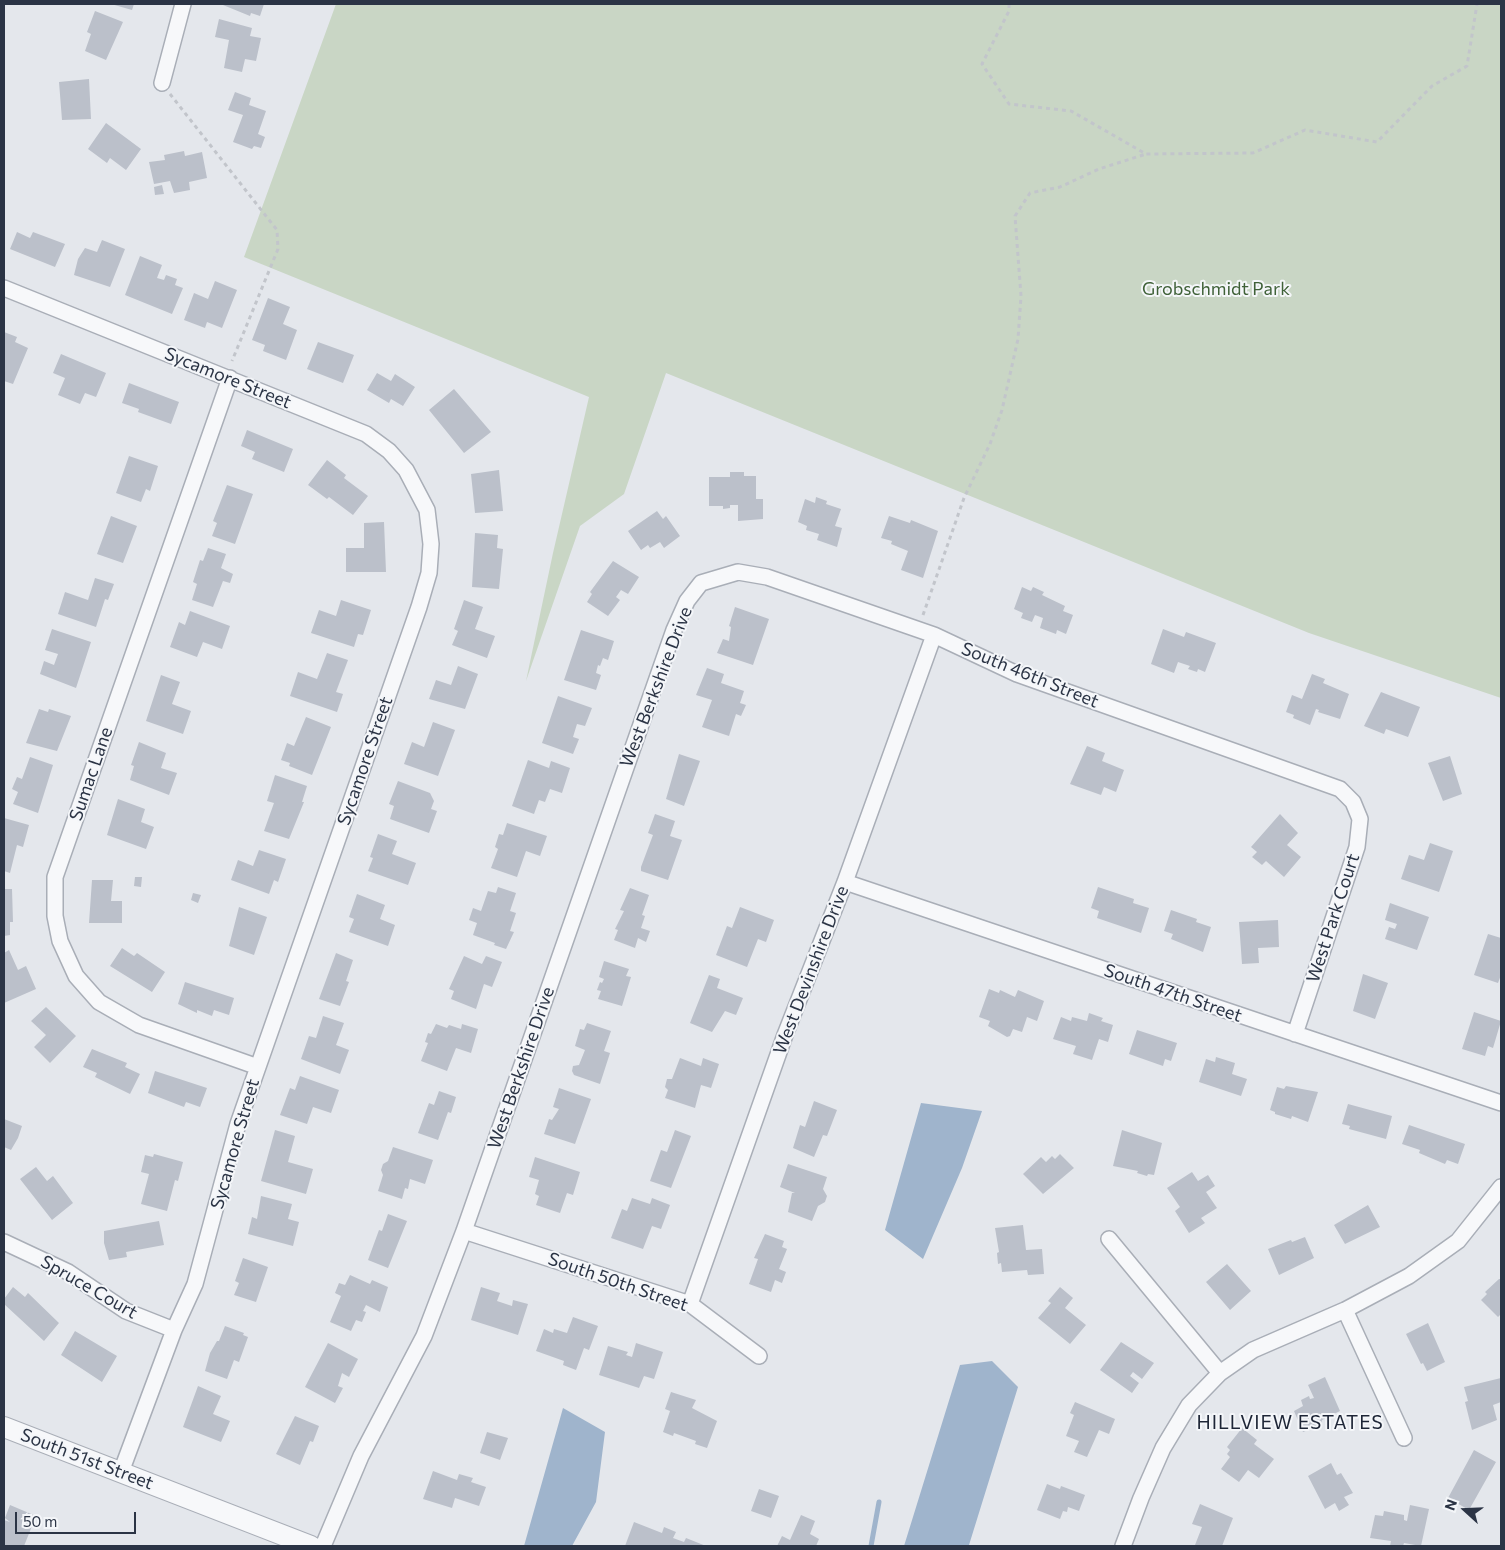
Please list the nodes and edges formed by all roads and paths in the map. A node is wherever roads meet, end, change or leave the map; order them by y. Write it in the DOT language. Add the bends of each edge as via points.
graph roads {
  1 [pos="183,4"];
  2 [pos="1009,4"];
  3 [pos="1477,4"];
  4 [pos="162,83"];
  5 [pos="1146,154"];
  6 [pos="4,288"];
  7 [pos="232,361"];
  8 [pos="230,378"];
  9 [pos="700,584"];
  10 [pos="917,630"];
  11 [pos="934,636"];
  12 [pos="1353,802"];
  13 [pos="845,882"];
  14 [pos="1295,1034"];
  15 [pos="258,1066"];
  16 [pos="1501,1103"];
  17 [pos="1501,1187"];
  18 [pos="464,1231"];
  19 [pos="1109,1239"];
  20 [pos="4,1242"];
  21 [pos="690,1304"];
  22 [pos="1345,1310"];
  23 [pos="174,1330"];
  24 [pos="759,1356"];
  25 [pos="1220,1373"];
  26 [pos="4,1427"];
  27 [pos="1404,1438"];
  28 [pos="121,1472"];
  29 [pos="311,1546"];
  30 [pos="323,1546"];
  31 [pos="1123,1546"];
  1 -- 4 [label="street"];
  2 -- 5 [label="path" via="982,64 1009,104 1071,111"];
  3 -- 5 [label="path" via="1467,66 1432,86 1377,142 1305,130 1253,154"];
  4 -- 7 [label="path" via="277,230 278,249"];
  5 -- 10 [label="path" via="1099,169 1060,187 1030,193 1015,216 1021,296 1018,339 1002,410 964,498"];
  6 -- 8 [label="street, Sycamore Street"];
  8 -- 15 [label="street, Sycamore Street" via="366,434 389,451 418,489 427,510 431,544 429,573 419,607"];
  8 -- 15 [label="street, Sumac Lane" via="58,867 55,916 60,942 76,976 99,1002 139,1026"];
  9 -- 10 [label="street, South 46th Street" via="738,572 767,577"];
  9 -- 18 [label="street, West Berkshire Drive" via="687,601 674,630"];
  10 -- 11 [label="street, South 46th Street"];
  11 -- 12 [label="street, South 46th Street" via="1017,674 1340,789"];
  11 -- 13 [label="street, West Devinshire Drive"];
  12 -- 14 [label="street, West Park Court" via="1360,819 1357,847"];
  13 -- 14 [label="street, South 47th Street"];
  13 -- 21 [label="street, West Devinshire Drive" via="785,1035"];
  14 -- 16 [label="street, South 47th Street"];
  15 -- 23 [label="street, Sycamore Street" via="238,1124 195,1284"];
  17 -- 22 [label="street" via="1458,1241 1409,1276"];
  18 -- 21 [label="street, South 50th Street"];
  18 -- 30 [label="street, West Berkshire Drive" via="424,1336 361,1456"];
  19 -- 25 [label="street"];
  20 -- 23 [label="street, Spruce Court" via="68,1272 126,1311"];
  21 -- 24 [label="street, South 50th Street"];
  22 -- 25 [label="street" via="1253,1350"];
  22 -- 27 [label="street"];
  23 -- 28 [label="street, Sycamore Street"];
  25 -- 31 [label="street" via="1189,1405 1163,1448"];
  26 -- 28 [label="street, South 51st Street"];
  28 -- 29 [label="street, South 51st Street"];
}
